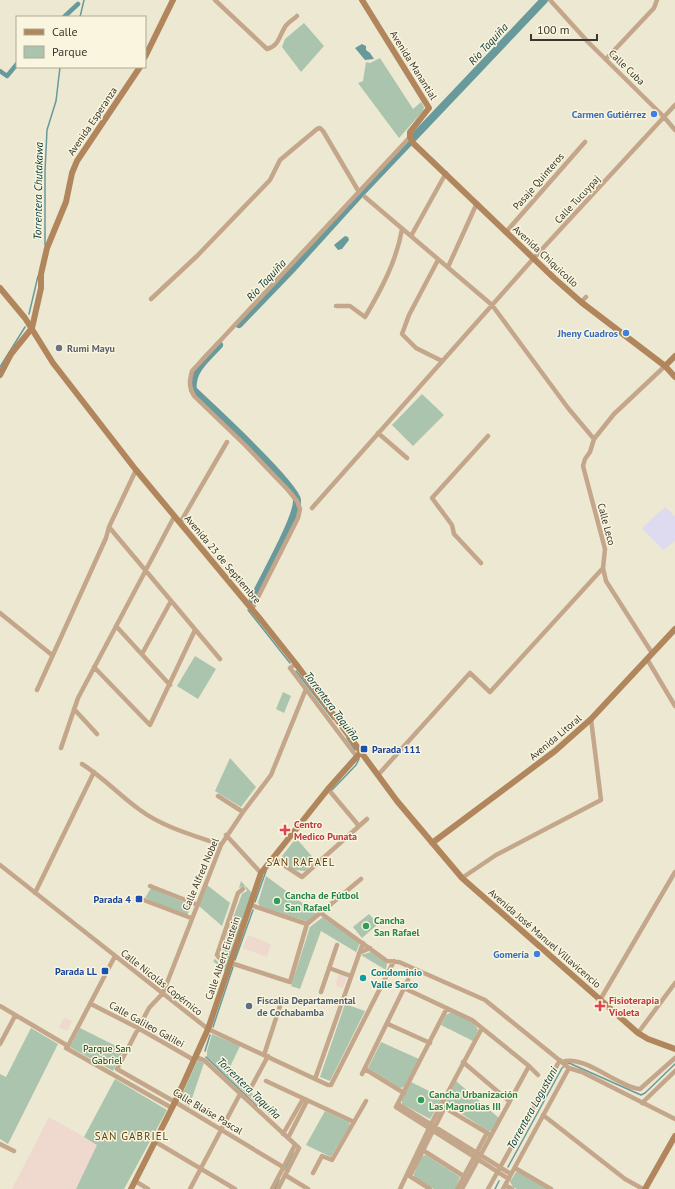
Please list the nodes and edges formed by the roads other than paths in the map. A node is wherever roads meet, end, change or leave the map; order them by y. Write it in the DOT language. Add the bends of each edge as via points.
graph roads {
  1 [pos="173,0"];
  2 [pos="215,0"];
  3 [pos="362,0"];
  4 [pos="550,0"];
  5 [pos="657,0"];
  6 [pos="297,16"];
  7 [pos="146,55"];
  8 [pos="606,59"];
  9 [pos="139,68"];
  10 [pos="675,104"];
  11 [pos="664,117"];
  12 [pos="675,130"];
  13 [pos="412,141"];
  14 [pos="585,142"];
  15 [pos="446,173"];
  16 [pos="358,192"];
  17 [pos="365,197"];
  18 [pos="477,203"];
  19 [pos="402,229"];
  20 [pos="506,232"];
  21 [pos="411,236"];
  22 [pos="533,259"];
  23 [pos="438,260"];
  24 [pos="448,267"];
  25 [pos="0,288"];
  26 [pos="151,299"];
  27 [pos="492,305"];
  28 [pos="336,306"];
  29 [pos="30,326"];
  30 [pos="675,356"];
  31 [pos="442,362"];
  32 [pos="665,366"];
  33 [pos="0,375"];
  34 [pos="675,377"];
  35 [pos="378,433"];
  36 [pos="488,436"];
  37 [pos="594,439"];
  38 [pos="227,442"];
  39 [pos="407,458"];
  40 [pos="136,470"];
  41 [pos="312,508"];
  42 [pos="174,517"];
  43 [pos="180,523"];
  44 [pos="109,527"];
  45 [pos="481,563"];
  46 [pos="603,568"];
  47 [pos="145,571"];
  48 [pos="171,601"];
  49 [pos="252,608"];
  50 [pos="0,613"];
  51 [pos="116,626"];
  52 [pos="675,629"];
  53 [pos="195,630"];
  54 [pos="652,653"];
  55 [pos="142,654"];
  56 [pos="52,655"];
  57 [pos="647,659"];
  58 [pos="220,660"];
  59 [pos="296,664"];
  60 [pos="94,667"];
  61 [pos="170,685"];
  62 [pos="306,689"];
  63 [pos="37,690"];
  64 [pos="675,706"];
  65 [pos="74,709"];
  66 [pos="591,719"];
  67 [pos="97,734"];
  68 [pos="60,748"];
  69 [pos="359,754"];
  70 [pos="82,764"];
  71 [pos="94,772"];
  72 [pos="378,775"];
  73 [pos="328,789"];
  74 [pos="218,796"];
  75 [pos="243,812"];
  76 [pos="367,819"];
  77 [pos="359,826"];
  78 [pos="226,836"];
  79 [pos="432,842"];
  80 [pos="221,845"];
  81 [pos="273,858"];
  82 [pos="0,865"];
  83 [pos="675,872"];
  84 [pos="261,873"];
  85 [pos="462,878"];
  86 [pos="361,879"];
  87 [pos="150,886"];
  88 [pos="243,889"];
  89 [pos="35,893"];
  90 [pos="141,900"];
  91 [pos="198,905"];
  92 [pos="251,905"];
  93 [pos="322,914"];
  94 [pos="192,918"];
  95 [pos="229,921"];
  96 [pos="307,924"];
  97 [pos="244,926"];
  98 [pos="363,943"];
  99 [pos="337,945"];
  100 [pos="370,948"];
  101 [pos="359,953"];
  102 [pos="115,956"];
  103 [pos="220,959"];
  104 [pos="394,961"];
  105 [pos="232,963"];
  106 [pos="329,968"];
  107 [pos="351,976"];
  108 [pos="408,980"];
  109 [pos="675,983"];
  110 [pos="406,989"];
  111 [pos="163,992"];
  112 [pos="321,992"];
  113 [pos="600,1000"];
  114 [pos="91,1004"];
  115 [pos="0,1006"];
  116 [pos="280,1006"];
  117 [pos="447,1008"];
  118 [pos="15,1016"];
  119 [pos="388,1024"];
  120 [pos="138,1028"];
  121 [pos="482,1028"];
  122 [pos="208,1029"];
  123 [pos="638,1033"];
  124 [pos="430,1043"];
  125 [pos="0,1044"];
  126 [pos="67,1047"];
  127 [pos="675,1049"];
  128 [pos="266,1056"];
  129 [pos="195,1058"];
  130 [pos="675,1058"];
  131 [pos="464,1062"];
  132 [pos="564,1064"];
  133 [pos="529,1066"];
  134 [pos="117,1069"];
  135 [pos="365,1069"];
  136 [pos="675,1071"];
  137 [pos="362,1074"];
  138 [pos="538,1075"];
  139 [pos="315,1079"];
  140 [pos="266,1081"];
  141 [pos="248,1093"];
  142 [pos="404,1093"];
  143 [pos="240,1094"];
  144 [pos="305,1100"];
  145 [pos="366,1101"];
  146 [pos="509,1101"];
  147 [pos="175,1102"];
  148 [pos="642,1103"];
  149 [pos="443,1106"];
  150 [pos="172,1108"];
  151 [pos="543,1115"];
  152 [pos="675,1119"];
  153 [pos="354,1122"];
  154 [pos="432,1127"];
  155 [pos="222,1130"];
  156 [pos="283,1134"];
  157 [pos="489,1134"];
  158 [pos="675,1136"];
  159 [pos="288,1138"];
  160 [pos="154,1141"];
  161 [pos="0,1144"];
  162 [pos="297,1146"];
  163 [pos="421,1150"];
  164 [pos="14,1151"];
  165 [pos="478,1156"];
  166 [pos="283,1166"];
  167 [pos="515,1168"];
  168 [pos="201,1169"];
  169 [pos="288,1170"];
  170 [pos="499,1170"];
  171 [pos="313,1173"];
  172 [pos="512,1174"];
  173 [pos="285,1175"];
  174 [pos="408,1176"];
  175 [pos="466,1178"];
  176 [pos="509,1179"];
  177 [pos="135,1181"];
  178 [pos="504,1187"];
  179 [pos="131,1189"];
  180 [pos="148,1189"];
  181 [pos="190,1189"];
  182 [pos="235,1189"];
  183 [pos="272,1189"];
  184 [pos="278,1189"];
  185 [pos="308,1189"];
  186 [pos="400,1189"];
  187 [pos="430,1189"];
  188 [pos="457,1189"];
  189 [pos="462,1189"];
  190 [pos="488,1189"];
  191 [pos="512,1189"];
  192 [pos="551,1189"];
  193 [pos="644,1189"];
  1 -- 7 [label="main road"];
  2 -- 6 [label="street" via="267,49 279,41 285,27"];
  3 -- 13 [label="main road, Avenida Manantial" via="429,108 410,132"];
  4 -- 8 [label="street, Calle Cuba"];
  5 -- 8 [label="street" via="654,8"];
  8 -- 11 [label="street, Calle Cuba"];
  9 -- 29 [label="main road, Avenida Esperanza" via="74,167 66,202 47,248 41,274 41,288"];
  10 -- 11 [label="street, Calle Tucuypaj"];
  11 -- 12 [label="street, Calle Cuba"];
  11 -- 22 [label="street, Calle Tucuypaj"];
  13 -- 15 [label="main road, Avenida Chiquicollo"];
  13 -- 16 [label="street"];
  14 -- 20 [label="street, Pasaje Quinteros"];
  15 -- 18 [label="main road, Avenida Chiquicollo"];
  15 -- 21 [label="street"];
  16 -- 26 [label="street" via="324,131 317,129 280,160 270,180"];
  16 -- 49 [label="street" via="192,371 189,381 194,396 246,445 297,500 300,509 298,518"];
  17 -- 19 [label="street"];
  18 -- 20 [label="main road, Avenida Chiquicollo"];
  18 -- 24 [label="street"];
  19 -- 21 [label="street"];
  19 -- 28 [label="street" via="399,246 365,317 350,306"];
  20 -- 22 [label="main road, Avenida Chiquicollo"];
  21 -- 23 [label="street"];
  22 -- 27 [label="street, Calle Tucuypaj"];
  22 -- 32 [label="main road, Avenida Chiquicollo"];
  23 -- 24 [label="street"];
  23 -- 31 [label="street" via="409,315 402,334 416,348"];
  24 -- 27 [label="street"];
  25 -- 29 [label="main road, Avenida 23 de Septiembre"];
  27 -- 31 [label="street, Calle Tucuypaj"];
  27 -- 37 [label="street"];
  29 -- 33 [label="main road"];
  29 -- 40 [label="main road, Avenida 23 de Septiembre" via="53,363"];
  30 -- 32 [label="main road"];
  31 -- 35 [label="street, Calle Tucuypaj"];
  32 -- 34 [label="main road, Avenida Chiquicollo"];
  32 -- 37 [label="street" via="614,414"];
  35 -- 39 [label="street"];
  35 -- 41 [label="street, Calle Tucuypaj"];
  36 -- 45 [label="street" via="432,498 452,525 454,534"];
  37 -- 46 [label="street, Calle Leco" via="585,459 584,472 605,549"];
  38 -- 43 [label="street"];
  40 -- 42 [label="main road, Avenida 23 de Septiembre"];
  40 -- 44 [label="street"];
  42 -- 43 [label="main road, Avenida 23 de Septiembre"];
  42 -- 47 [label="street"];
  43 -- 49 [label="main road, Avenida 23 de Septiembre"];
  44 -- 47 [label="street"];
  44 -- 56 [label="street"];
  46 -- 54 [label="street, Calle Leco" via="606,581"];
  46 -- 72 [label="street" via="490,692 470,673"];
  47 -- 48 [label="street"];
  47 -- 51 [label="street"];
  48 -- 53 [label="street"];
  48 -- 55 [label="street"];
  49 -- 59 [label="main road, Avenida 23 de Septiembre"];
  50 -- 56 [label="street"];
  51 -- 55 [label="street"];
  51 -- 60 [label="street"];
  52 -- 54 [label="main road, Avenida Litoral"];
  53 -- 58 [label="street"];
  53 -- 61 [label="street"];
  54 -- 57 [label="main road, Avenida Litoral"];
  55 -- 61 [label="street"];
  56 -- 63 [label="street"];
  57 -- 64 [label="street"];
  57 -- 66 [label="main road, Avenida Litoral"];
  59 -- 62 [label="street" via="290,668"];
  59 -- 69 [label="main road, Avenida 23 de Septiembre"];
  60 -- 61 [label="street" via="150,725"];
  60 -- 65 [label="street"];
  62 -- 69 [label="street"];
  62 -- 75 [label="street, Calle Alfred Nobel" via="271,775"];
  65 -- 67 [label="street"];
  65 -- 68 [label="street"];
  66 -- 79 [label="main road, Avenida Litoral" via="522,778"];
  66 -- 85 [label="street" via="601,800 496,855"];
  69 -- 72 [label="main road, Avenida 23 de Septiembre"];
  69 -- 73 [label="main road, Calle Albert Einstein"];
  70 -- 71 [label="street"];
  71 -- 80 [label="street" via="140,810 166,826"];
  71 -- 89 [label="street"];
  72 -- 79 [label="main road, Avenida 23 de Septiembre"];
  73 -- 77 [label="street"];
  73 -- 81 [label="main road, Calle Albert Einstein"];
  74 -- 75 [label="street"];
  75 -- 78 [label="street, Calle Alfred Nobel"];
  76 -- 77 [label="street"];
  77 -- 81 [label="street" via="302,877"];
  78 -- 80 [label="street, Calle Alfred Nobel"];
  78 -- 84 [label="street"];
  79 -- 85 [label="main road, Avenida José Manuel Villavicencio"];
  80 -- 91 [label="street, Calle Alfred Nobel"];
  81 -- 84 [label="main road, Calle Albert Einstein"];
  82 -- 89 [label="street, Calle Nicolás Copérnico"];
  83 -- 113 [label="street"];
  84 -- 92 [label="main road, Calle Albert Einstein"];
  85 -- 113 [label="main road, Avenida José Manuel Villavicencio"];
  86 -- 93 [label="street"];
  87 -- 91 [label="street"];
  88 -- 95 [label="street" via="238,893"];
  89 -- 102 [label="street, Calle Nicolás Copérnico"];
  90 -- 94 [label="street"];
  91 -- 94 [label="street, Calle Alfred Nobel"];
  92 -- 96 [label="street"];
  92 -- 97 [label="main road, Calle Albert Einstein"];
  93 -- 96 [label="street"];
  93 -- 98 [label="street"];
  94 -- 111 [label="street, Calle Alfred Nobel"];
  95 -- 97 [label="street"];
  95 -- 103 [label="street" via="218,955"];
  96 -- 105 [label="street" via="290,982"];
  97 -- 105 [label="main road, Calle Albert Einstein"];
  98 -- 100 [label="street"];
  98 -- 101 [label="street"];
  99 -- 106 [label="street"];
  100 -- 101 [label="street"];
  100 -- 104 [label="street" via="387,961"];
  101 -- 107 [label="street"];
  102 -- 111 [label="street, Calle Nicolás Copérnico"];
  102 -- 114 [label="street"];
  104 -- 132 [label="street" via="485,1000"];
  104 -- 139 [label="street, Calle Nicolás Copérnico" via="331,1085"];
  105 -- 122 [label="main road, Calle Albert Einstein"];
  106 -- 107 [label="street"];
  106 -- 112 [label="street"];
  107 -- 139 [label="street"];
  108 -- 110 [label="street"];
  109 -- 123 [label="street"];
  110 -- 117 [label="street"];
  110 -- 119 [label="street"];
  111 -- 120 [label="street, Calle Alfred Nobel" via="149,1008"];
  111 -- 122 [label="street, Calle Nicolás Copérnico"];
  113 -- 123 [label="main road, Avenida José Manuel Villavicencio"];
  114 -- 120 [label="street, Calle Galileo Galilei"];
  114 -- 126 [label="street"];
  115 -- 118 [label="street, Calle Blaise Pascal"];
  116 -- 128 [label="street"];
  117 -- 121 [label="street"];
  117 -- 124 [label="street"];
  118 -- 125 [label="street"];
  118 -- 126 [label="street, Calle Blaise Pascal"];
  119 -- 124 [label="street"];
  119 -- 135 [label="street"];
  120 -- 129 [label="street, Calle Galileo Galilei"];
  120 -- 134 [label="street, Calle Alfred Nobel"];
  121 -- 131 [label="street"];
  121 -- 133 [label="street"];
  122 -- 128 [label="street, Calle Nicolás Copérnico"];
  122 -- 129 [label="main road, Calle Albert Einstein"];
  123 -- 127 [label="main road, Avenida José Manuel Villavicencio"];
  124 -- 142 [label="street"];
  126 -- 150 [label="street, Calle Blaise Pascal"];
  128 -- 139 [label="street, Calle Nicolás Copérnico"];
  128 -- 141 [label="street"];
  129 -- 143 [label="street, Calle Galileo Galilei" via="204,1060"];
  129 -- 147 [label="main road, Calle Albert Einstein"];
  130 -- 132 [label="street" via="640,1089 570,1060"];
  131 -- 146 [label="street"];
  131 -- 149 [label="street"];
  132 -- 148 [label="street"];
  132 -- 151 [label="street"];
  132 -- 170 [label="street"];
  133 -- 138 [label="street"];
  133 -- 146 [label="street"];
  134 -- 147 [label="street, Calle Blaise Pascal"];
  135 -- 137 [label="street"];
  135 -- 142 [label="street"];
  136 -- 148 [label="street"];
  140 -- 144 [label="street"];
  142 -- 154 [label="street" via="397,1105"];
  143 -- 155 [label="street"];
  143 -- 156 [label="street, Calle Galileo Galilei"];
  144 -- 153 [label="street"];
  144 -- 156 [label="street"];
  144 -- 159 [label="street"];
  145 -- 153 [label="street"];
  146 -- 157 [label="street"];
  147 -- 150 [label="main road, Calle Albert Einstein"];
  147 -- 155 [label="street, Calle Blaise Pascal"];
  148 -- 152 [label="street"];
  149 -- 154 [label="street"];
  149 -- 157 [label="street"];
  150 -- 160 [label="main road, Calle Albert Einstein"];
  151 -- 167 [label="street"];
  151 -- 193 [label="street" via="625,1179"];
  153 -- 171 [label="street" via="332,1160 322,1156"];
  154 -- 163 [label="street"];
  154 -- 165 [label="street"];
  155 -- 166 [label="street, Calle Blaise Pascal"];
  155 -- 168 [label="street"];
  156 -- 159 [label="street, Calle Galileo Galilei"];
  157 -- 165 [label="street"];
  158 -- 193 [label="main road"];
  159 -- 162 [label="street, Calle Galileo Galilei"];
  160 -- 168 [label="street"];
  160 -- 177 [label="main road, Calle Albert Einstein"];
  161 -- 164 [label="street"];
  162 -- 166 [label="street"];
  162 -- 169 [label="street"];
  163 -- 174 [label="street"];
  163 -- 175 [label="street"];
  165 -- 170 [label="street"];
  165 -- 175 [label="street"];
  166 -- 169 [label="street, Calle Blaise Pascal"];
  166 -- 183 [label="street"];
  167 -- 172 [label="street"];
  167 -- 192 [label="street"];
  168 -- 181 [label="street"];
  168 -- 182 [label="street"];
  169 -- 173 [label="street"];
  170 -- 172 [label="street"];
  170 -- 176 [label="street"];
  170 -- 190 [label="street"];
  172 -- 176 [label="street"];
  173 -- 184 [label="street"];
  173 -- 185 [label="street"];
  174 -- 186 [label="street"];
  174 -- 187 [label="street"];
  175 -- 188 [label="street"];
  175 -- 189 [label="street"];
  176 -- 178 [label="street"];
  177 -- 179 [label="main road, Calle Albert Einstein"];
  177 -- 180 [label="street"];
  178 -- 191 [label="street"];
}
